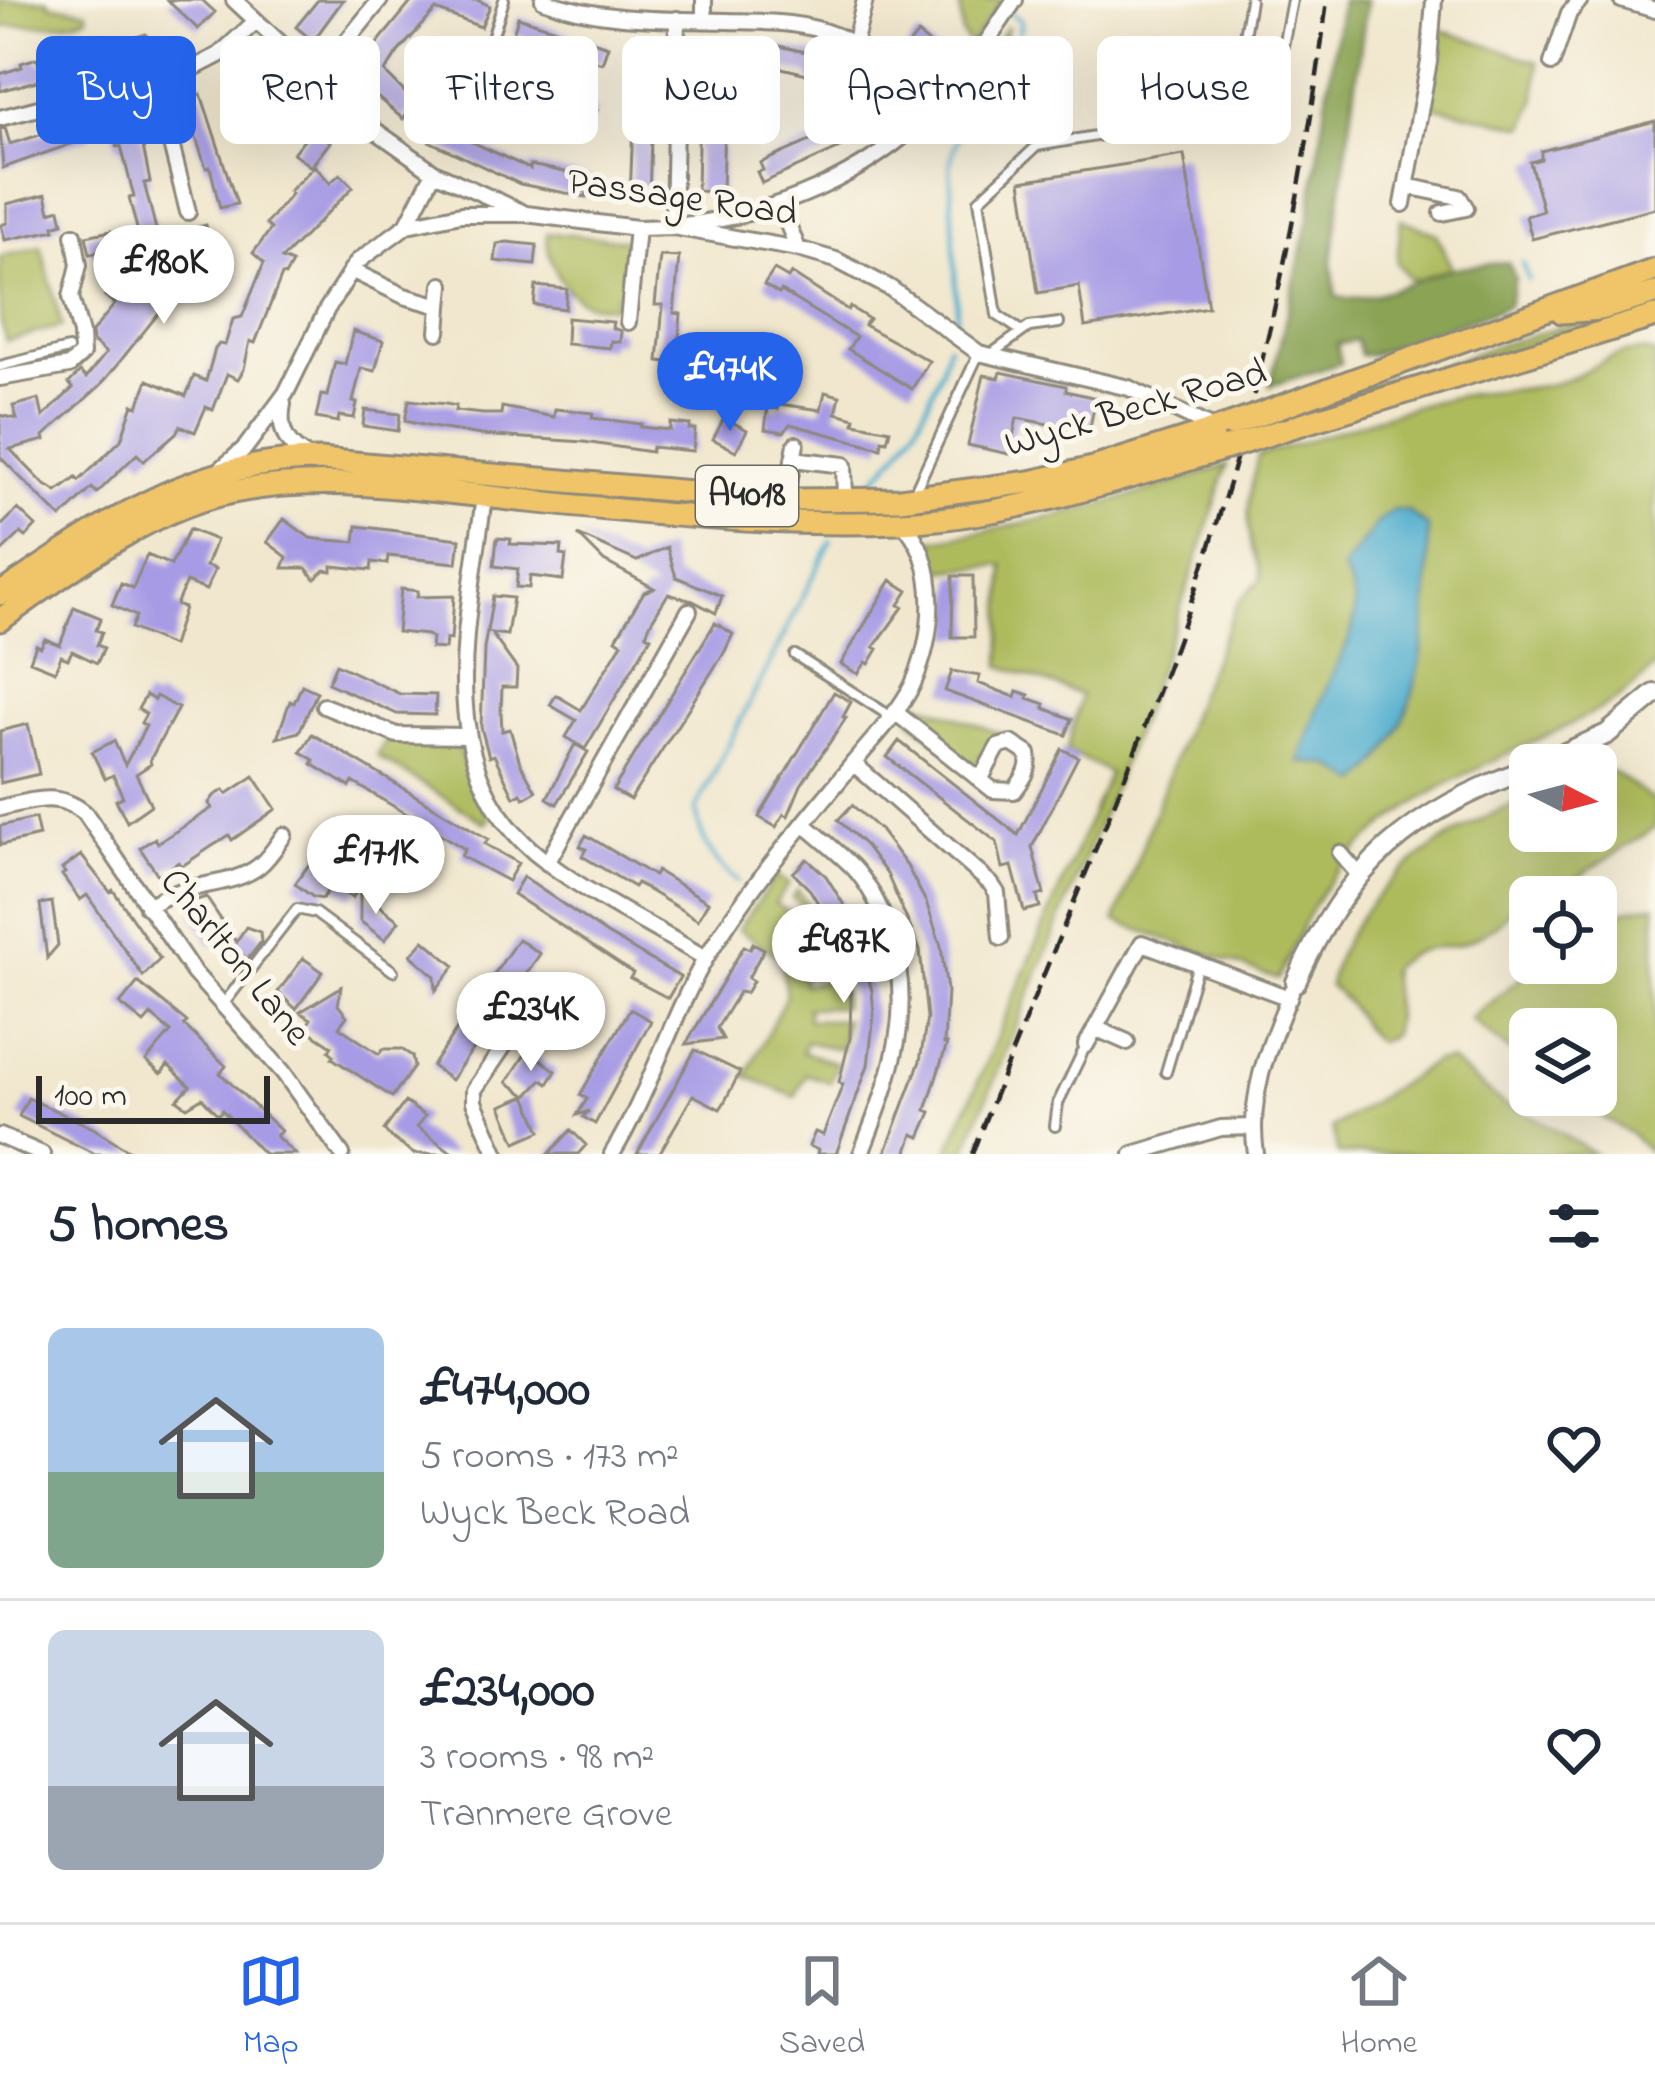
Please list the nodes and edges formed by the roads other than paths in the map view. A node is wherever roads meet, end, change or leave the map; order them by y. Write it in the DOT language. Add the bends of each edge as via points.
graph roads {
  1 [pos="234,0"];
  2 [pos="380,0"];
  3 [pos="504,0"];
  4 [pos="543,0"];
  5 [pos="704,0"];
  6 [pos="865,0"];
  7 [pos="1016,0"];
  8 [pos="1250,0"];
  9 [pos="1292,0"];
  10 [pos="1434,0"];
  11 [pos="1580,0"];
  12 [pos="1621,0"];
  13 [pos="1655,10"];
  14 [pos="677,19"];
  15 [pos="704,20"];
  16 [pos="256,21"];
  17 [pos="272,36"];
  18 [pos="351,36"];
  19 [pos="493,36"];
  20 [pos="828,36"];
  21 [pos="856,36"];
  22 [pos="989,36"];
  23 [pos="1244,36"];
  24 [pos="1285,36"];
  25 [pos="1552,63"];
  26 [pos="196,65"];
  27 [pos="36,109"];
  28 [pos="0,118"];
  29 [pos="380,134"];
  30 [pos="1097,136"];
  31 [pos="171,144"];
  32 [pos="893,144"];
  33 [pos="434,172"];
  34 [pos="1406,186"];
  35 [pos="1403,204"];
  36 [pos="780,205"];
  37 [pos="188,212"];
  38 [pos="1442,213"];
  39 [pos="526,214"];
  40 [pos="406,225"];
  41 [pos="673,227"];
  42 [pos="637,228"];
  43 [pos="74,235"];
  44 [pos="797,249"];
  45 [pos="351,270"];
  46 [pos="1655,270"];
  47 [pos="442,285"];
  48 [pos="1655,293"];
  49 [pos="440,306"];
  50 [pos="1532,315"];
  51 [pos="1655,316"];
  52 [pos="628,322"];
  53 [pos="1059,323"];
  54 [pos="1632,324"];
  55 [pos="1655,329"];
  56 [pos="438,332"];
  57 [pos="1021,332"];
  58 [pos="68,349"];
  59 [pos="983,354"];
  60 [pos="1020,364"];
  61 [pos="0,366"];
  62 [pos="0,378"];
  63 [pos="286,393"];
  64 [pos="1225,434"];
  65 [pos="320,460"];
  66 [pos="256,464"];
  67 [pos="208,476"];
  68 [pos="790,477"];
  69 [pos="484,496"];
  70 [pos="912,498"];
  71 [pos="844,500"];
  72 [pos="902,522"];
  73 [pos="0,594"];
  74 [pos="689,611"];
  75 [pos="0,620"];
  76 [pos="795,655"];
  77 [pos="1655,694"];
  78 [pos="324,706"];
  79 [pos="893,715"];
  80 [pos="344,717"];
  81 [pos="337,734"];
  82 [pos="467,736"];
  83 [pos="1585,744"];
  84 [pos="853,763"];
  85 [pos="1509,777"];
  86 [pos="980,780"];
  87 [pos="0,808"];
  88 [pos="804,824"];
  89 [pos="284,835"];
  90 [pos="1340,853"];
  91 [pos="548,863"];
  92 [pos="1359,875"];
  93 [pos="147,907"];
  94 [pos="1001,938"];
  95 [pos="706,958"];
  96 [pos="1198,962"];
  97 [pos="392,971"];
  98 [pos="1292,990"];
  99 [pos="222,1006"];
  100 [pos="526,1012"];
  101 [pos="1095,1028"];
  102 [pos="1127,1042"];
  103 [pos="1086,1045"];
  104 [pos="1166,1072"];
  105 [pos="1055,1126"];
  106 [pos="1252,1126"];
  107 [pos="0,1136"];
  108 [pos="42,1154"];
  109 [pos="342,1154"];
  110 [pos="497,1154"];
  111 [pos="612,1154"];
  112 [pos="861,1154"];
  113 [pos="1133,1154"];
  114 [pos="1256,1154"];
  1 -- 16 [label="street, Passage Road"];
  2 -- 18 [label="street"];
  3 -- 19 [label="lane"];
  4 -- 14 [label="street" via="616,18"];
  5 -- 15 [label="street"];
  6 -- 21 [label="street"];
  7 -- 22 [label="street"];
  8 -- 23 [label="lane"];
  9 -- 24 [label="lane"];
  10 -- 34 [label="street"];
  11 -- 25 [label="street"];
  12 -- 13 [label="street"];
  14 -- 15 [label="street"];
  14 -- 41 [label="street"];
  15 -- 20 [label="street" via="788,22"];
  16 -- 17 [label="street, Passage Road"];
  16 -- 26 [label="street" via="219,56"];
  27 -- 28 [label="street"];
  29 -- 33 [label="street, Passage Road"];
  30 -- 57 [label="lane" via="1037,146 979,200 997,315"];
  31 -- 37 [label="street"];
  32 -- 36 [label="street"];
  33 -- 39 [label="street, Passage Road"];
  33 -- 40 [label="street"];
  34 -- 35 [label="street"];
  34 -- 38 [label="street" via="1459,196 1466,208"];
  36 -- 41 [label="street"];
  36 -- 44 [label="street"];
  39 -- 40 [label="street, Passage Road" via="441,215"];
  39 -- 42 [label="street, Passage Road"];
  40 -- 45 [label="street, Passage Road"];
  41 -- 42 [label="street, Passage Road"];
  41 -- 44 [label="street, Passage Road"];
  42 -- 52 [label="street" via="624,300"];
  43 -- 62 [label="street" via="82,266 71,288 82,353 69,366"];
  44 -- 59 [label="street, Passage Road" via="890,288"];
  45 -- 49 [label="street"];
  45 -- 63 [label="street, Passage Road"];
  46 -- 50 [label="main road, Wyck Beck Road / A4018"];
  47 -- 49 [label="street"];
  48 -- 50 [label="main road" via="1601,309"];
  49 -- 56 [label="street"];
  50 -- 64 [label="main road, Wyck Beck Road / A4018, bridge"];
  51 -- 54 [label="main road, Wyck Beck Road / A4018"];
  53 -- 57 [label="lane"];
  54 -- 55 [label="main road"];
  54 -- 64 [label="main road, Wyck Beck Road / A4018, bridge" via="1282,430"];
  57 -- 59 [label="lane"];
  57 -- 60 [label="lane"];
  58 -- 61 [label="lane"];
  59 -- 60 [label="street, Passage Road"];
  59 -- 70 [label="lane"];
  60 -- 64 [label="street, Passage Road" via="1041,375 1129,388"];
  63 -- 65 [label="street" via="284,435 300,454"];
  63 -- 67 [label="street, Passage Road" via="245,448"];
  64 -- 70 [label="main road, Wyck Beck Road / A4018" via="1030,482"];
  64 -- 72 [label="main road, Wyck Beck Road / A4018" via="1068,495"];
  65 -- 66 [label="main road, Wyck Beck Road / A4018"];
  65 -- 71 [label="main road, Wyck Beck Road / A4018"];
  66 -- 67 [label="main road, Passage Road / A4018"];
  67 -- 73 [label="main road, Passage Road / A4018" via="122,513"];
  68 -- 71 [label="street" via="794,452 844,465"];
  69 -- 72 [label="main road, Wyck Beck Road / A4018" via="788,522"];
  69 -- 75 [label="main road, Wyck Beck Road / A4018" via="347,484 224,494 134,530"];
  69 -- 82 [label="street" via="462,686"];
  70 -- 71 [label="main road, Wyck Beck Road / A4018"];
  72 -- 79 [label="street" via="920,542 928,640"];
  74 -- 91 [label="street"];
  76 -- 79 [label="lane"];
  77 -- 83 [label="street"];
  78 -- 80 [label="street"];
  79 -- 84 [label="street"];
  79 -- 86 [label="street"];
  80 -- 81 [label="street"];
  80 -- 82 [label="street" via="397,735"];
  82 -- 91 [label="street" via="500,815"];
  84 -- 88 [label="street"];
  84 -- 94 [label="street" via="992,884"];
  85 -- 92 [label="street" via="1415,824"];
  87 -- 93 [label="street, Charlton Lane" via="40,798 75,805"];
  88 -- 95 [label="street"];
  88 -- 112 [label="street" via="856,869 900,969 901,1033"];
  89 -- 93 [label="street" via="249,872 177,889"];
  90 -- 92 [label="street"];
  91 -- 95 [label="street"];
  92 -- 98 [label="street" via="1337,900"];
  93 -- 99 [label="street, Charlton Lane"];
  95 -- 111 [label="street"];
  96 -- 98 [label="street"];
  96 -- 101 [label="street" via="1142,943"];
  96 -- 104 [label="lane"];
  97 -- 99 [label="lane" via="315,913 297,909"];
  98 -- 106 [label="street" via="1267,1050"];
  99 -- 109 [label="street, Charlton Lane"];
  100 -- 110 [label="street" via="474,1090"];
  101 -- 102 [label="street"];
  101 -- 103 [label="street"];
  103 -- 105 [label="lane"];
  106 -- 113 [label="street"];
  106 -- 114 [label="street"];
  107 -- 108 [label="street"];
}
